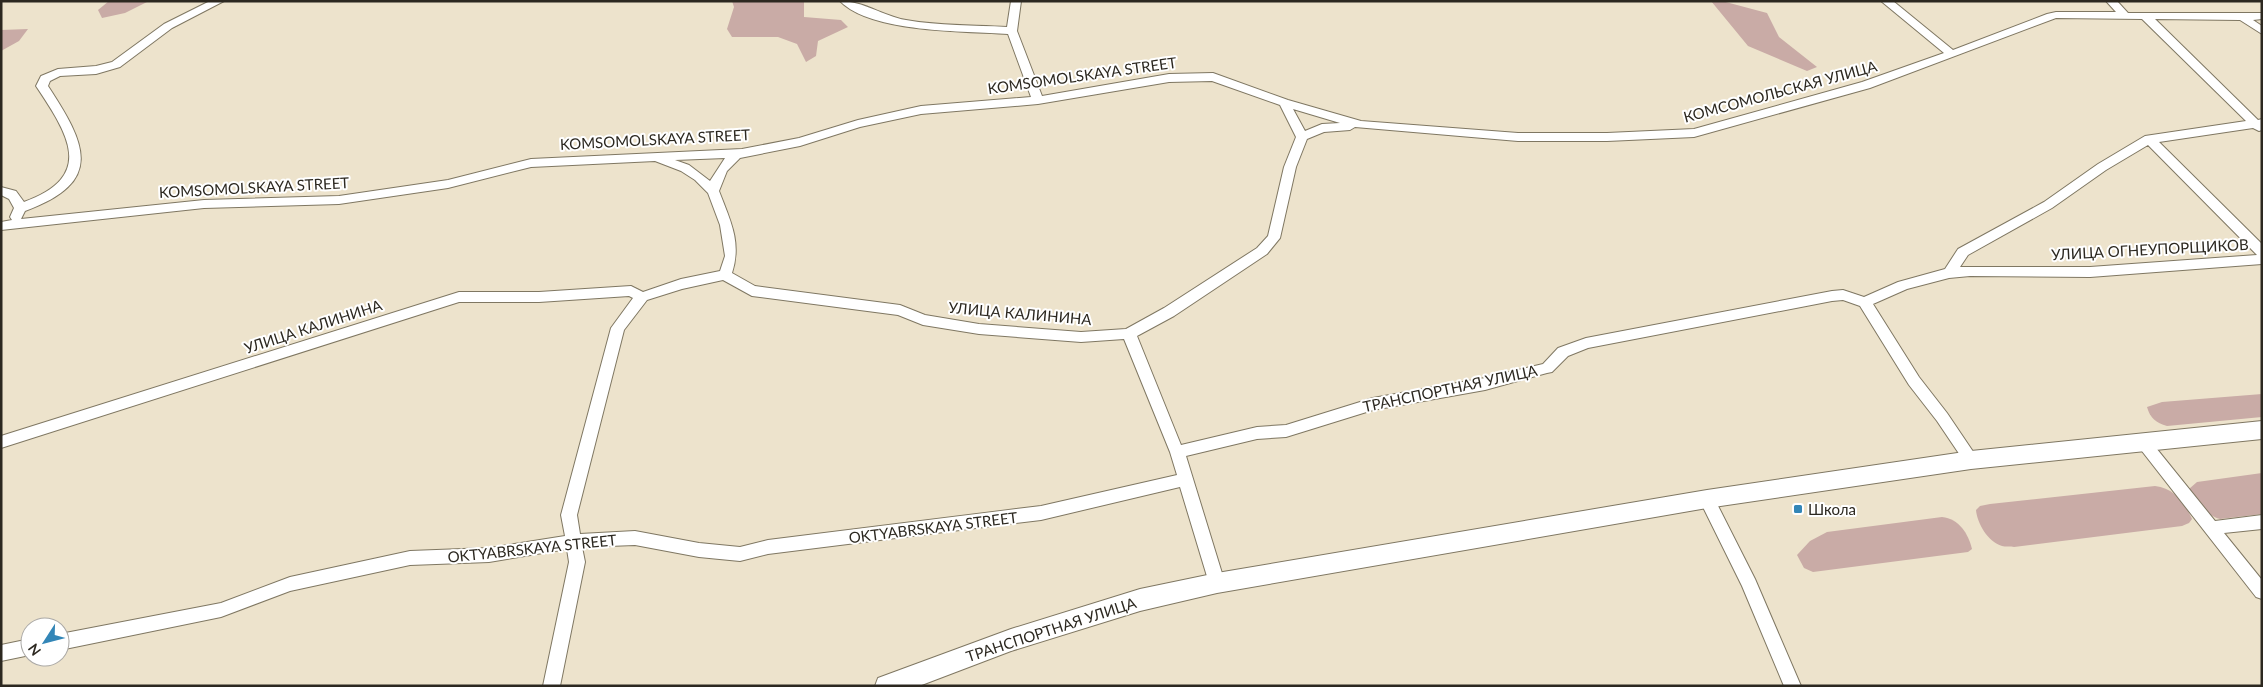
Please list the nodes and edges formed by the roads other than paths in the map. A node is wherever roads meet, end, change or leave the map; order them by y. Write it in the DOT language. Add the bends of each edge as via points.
graph roads {
  1 [pos="219,1"];
  2 [pos="845,1"];
  3 [pos="1016,1"];
  4 [pos="1886,1"];
  5 [pos="2111,1"];
  6 [pos="2124,15"];
  7 [pos="2145,16"];
  8 [pos="2262,16"];
  9 [pos="2242,17"];
  10 [pos="1012,31"];
  11 [pos="2262,32"];
  12 [pos="1952,54"];
  13 [pos="1038,100"];
  14 [pos="1284,103"];
  15 [pos="1361,125"];
  16 [pos="2260,126"];
  17 [pos="1302,137"];
  18 [pos="2149,139"];
  19 [pos="742,153"];
  20 [pos="656,157"];
  21 [pos="1,190"];
  22 [pos="713,191"];
  23 [pos="20,208"];
  24 [pos="7,225"];
  25 [pos="2262,252"];
  26 [pos="2262,259"];
  27 [pos="1949,273"];
  28 [pos="725,275"];
  29 [pos="642,297"];
  30 [pos="1866,302"];
  31 [pos="1129,334"];
  32 [pos="2262,430"];
  33 [pos="1,442"];
  34 [pos="2143,442"];
  35 [pos="1177,452"];
  36 [pos="1971,460"];
  37 [pos="1186,479"];
  38 [pos="1707,499"];
  39 [pos="2262,522"];
  40 [pos="2210,528"];
  41 [pos="573,541"];
  42 [pos="1217,583"];
  43 [pos="2262,592"];
  44 [pos="70,640"];
  45 [pos="20,649"];
  46 [pos="1,652"];
  47 [pos="551,686"];
  48 [pos="886,686"];
  49 [pos="1793,686"];
  1 -- 23 [label="street" via="168,26 116,65 58,73 45,79 42,86 64,122 76,151 74,168 63,187 43,200"];
  2 -- 10 [label="street" via="860,10 919,27"];
  3 -- 10 [label="street"];
  4 -- 12 [label="street"];
  5 -- 6 [label="street"];
  6 -- 7 [label="street, КОМСОМОЛЬСКАЯ УЛИЦА"];
  6 -- 12 [label="street, КОМСОМОЛЬСКАЯ УЛИЦА" via="2047,17"];
  7 -- 9 [label="street, КОМСОМОЛЬСКАЯ УЛИЦА"];
  7 -- 16 [label="street"];
  8 -- 9 [label="street, КОМСОМОЛЬСКАЯ УЛИЦА"];
  9 -- 11 [label="street"];
  10 -- 13 [label="street"];
  12 -- 15 [label="street, КОМСОМОЛЬСКАЯ УЛИЦА" via="1866,85 1694,133 1518,137"];
  13 -- 14 [label="street, KOMSOMOLSKAYA STREET" via="1169,78 1213,77"];
  13 -- 19 [label="street, KOMSOMOLSKAYA STREET" via="921,110 858,124 800,142"];
  14 -- 15 [label="street, KOMSOMOLSKAYA STREET"];
  14 -- 17 [label="street"];
  15 -- 17 [label="street" via="1322,128"];
  16 -- 18 [label="street"];
  17 -- 31 [label="street, УЛИЦА КАЛИНИНА" via="1290,167 1274,238 1254,256 1169,312"];
  18 -- 25 [label="street"];
  18 -- 27 [label="street" via="2048,205 1963,252"];
  19 -- 20 [label="street, KOMSOMOLSKAYA STREET"];
  19 -- 22 [label="street" via="723,167"];
  20 -- 22 [label="street" via="685,168"];
  20 -- 24 [label="street, KOMSOMOLSKAYA STREET" via="531,163 448,184 339,200 204,204"];
  21 -- 23 [label="street" via="15,195"];
  22 -- 28 [label="street" via="726,225 731,256"];
  23 -- 24 [label="street"];
  26 -- 27 [label="street, УЛИЦА ОГНЕУПОРЩИКОВ" via="2090,272"];
  27 -- 30 [label="street, УЛИЦА ОГНЕУПОРЩИКОВ" via="1903,286"];
  28 -- 29 [label="street" via="681,284"];
  28 -- 31 [label="street, УЛИЦА КАЛИНИНА" via="752,291 900,310 923,320 979,329 1081,337"];
  29 -- 33 [label="street, УЛИЦА КАЛИНИНА" via="631,291 539,297 459,297"];
  29 -- 41 [label="street" via="618,328 569,515"];
  30 -- 35 [label="street, ТРАНСПОРТНАЯ УЛИЦА" via="1843,295 1832,296 1586,343 1564,352 1547,368 1485,384 1372,404 1286,431 1257,433"];
  30 -- 36 [label="street" via="1914,381"];
  31 -- 35 [label="street"];
  32 -- 34 [label="main road, ТРАНСПОРТНАЯ УЛИЦА"];
  34 -- 36 [label="main road, ТРАНСПОРТНАЯ УЛИЦА"];
  34 -- 40 [label="street"];
  35 -- 37 [label="street"];
  36 -- 38 [label="main road, ТРАНСПОРТНАЯ УЛИЦА"];
  37 -- 41 [label="street, OKTYABRSKAYA STREET" via="1042,513 768,546 740,554 635,538"];
  37 -- 42 [label="street"];
  38 -- 42 [label="main road, ТРАНСПОРТНАЯ УЛИЦА"];
  38 -- 49 [label="street" via="1749,584"];
  39 -- 40 [label="street"];
  40 -- 43 [label="street"];
  41 -- 44 [label="street, OKTYABRSKAYA STREET" via="489,555 410,558 290,584 221,610"];
  41 -- 47 [label="street" via="578,562"];
  42 -- 48 [label="main road, ТРАНСПОРТНАЯ УЛИЦА" via="1140,600 1011,640"];
  45 -- 46 [label="street"];
}
